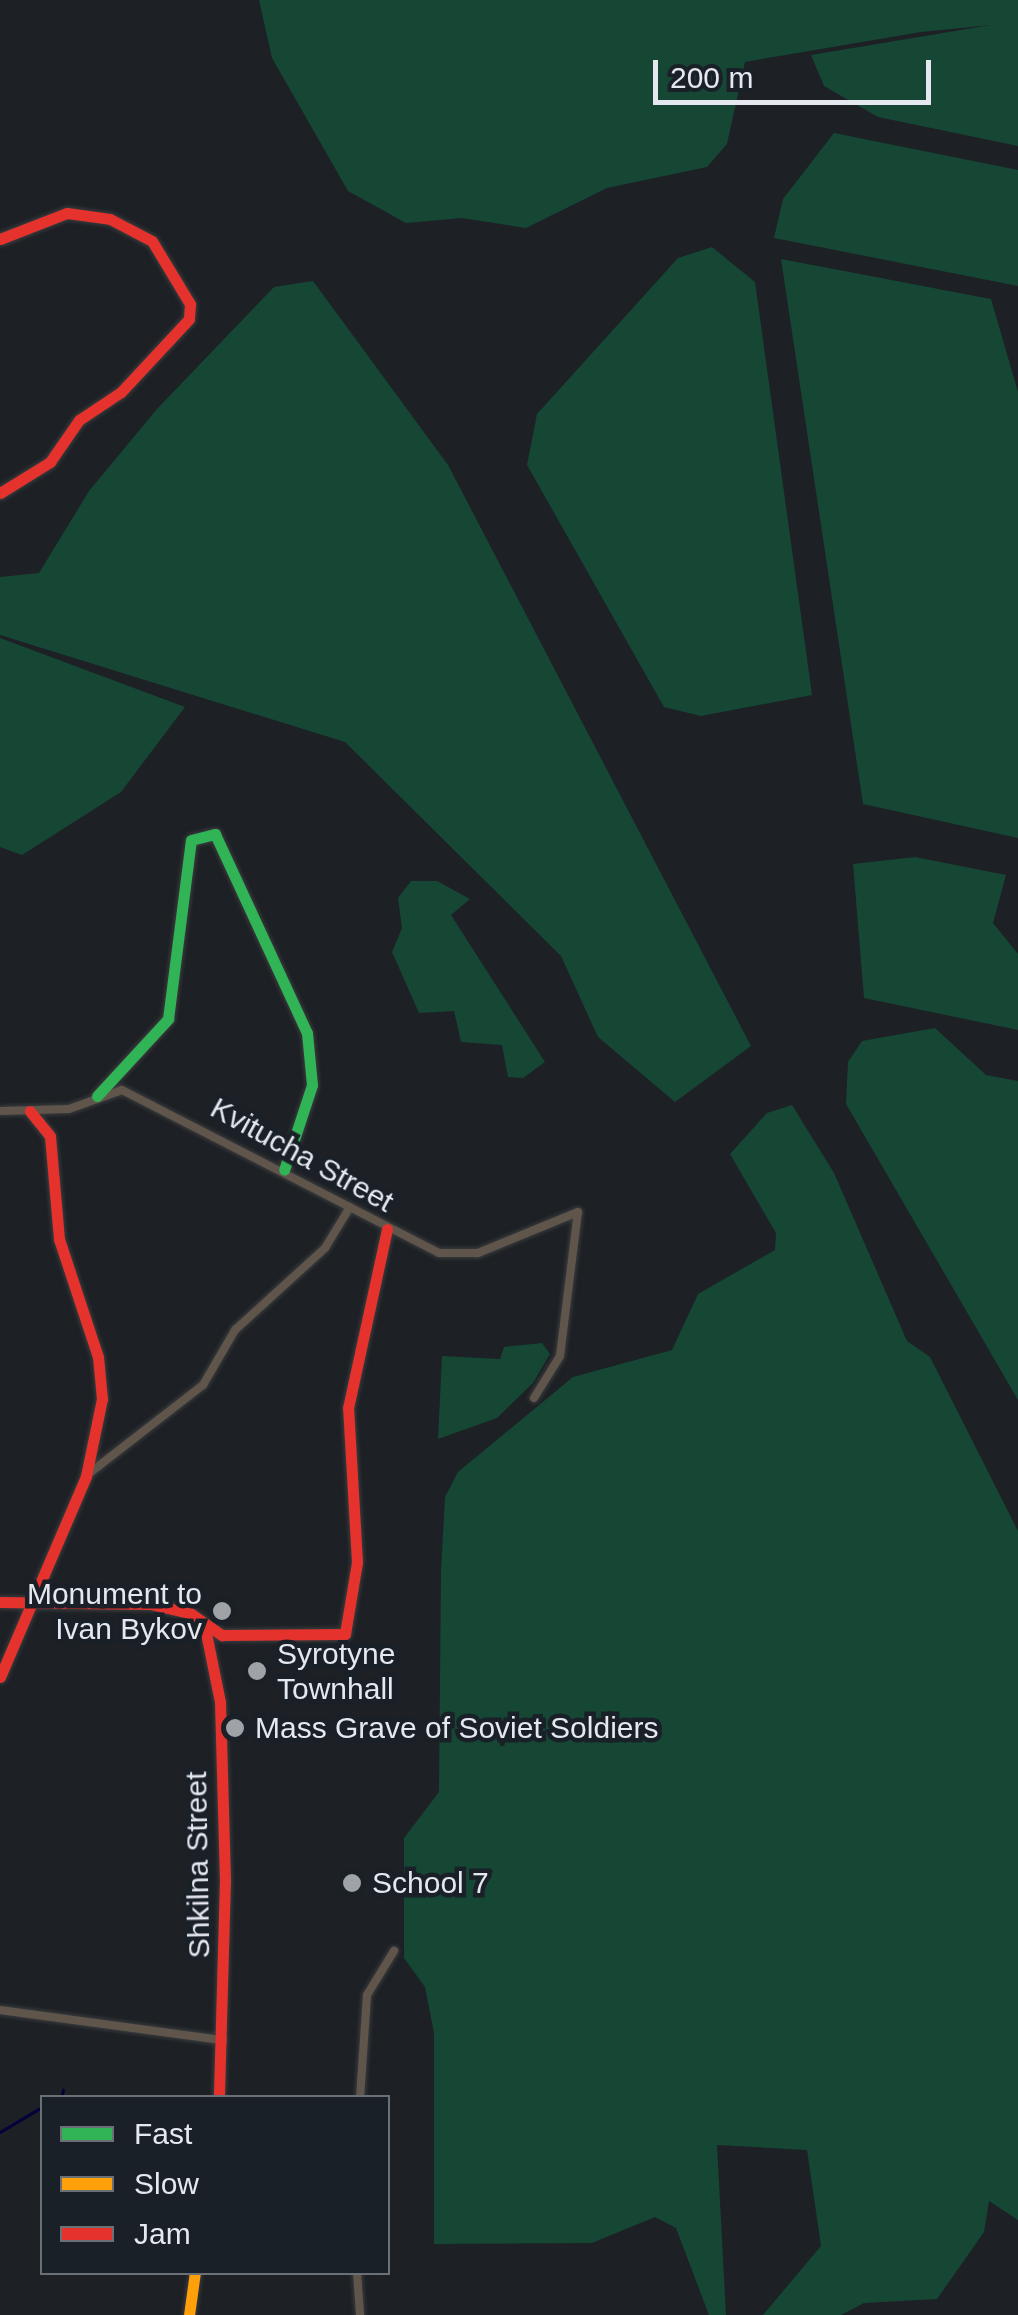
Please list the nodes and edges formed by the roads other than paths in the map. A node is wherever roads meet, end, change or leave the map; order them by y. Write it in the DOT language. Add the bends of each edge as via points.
graph roads {
  1 [pos="0,239"];
  2 [pos="0,492"];
  3 [pos="97,1096"];
  4 [pos="0,1110"];
  5 [pos="30,1111"];
  6 [pos="284,1170"];
  7 [pos="350,1207"];
  8 [pos="387,1229"];
  9 [pos="534,1398"];
  10 [pos="86,1476"];
  11 [pos="28,1600"];
  12 [pos="0,1602"];
  13 [pos="206,1633"];
  14 [pos="0,1677"];
  15 [pos="394,1951"];
  16 [pos="0,2010"];
  17 [pos="223,2040"];
  18 [pos="219,2095"];
  19 [pos="360,2095"];
  20 [pos="195,2275"];
  21 [pos="357,2275"];
  22 [pos="189,2315"];
  23 [pos="360,2315"];
  1 -- 2 [label="street" via="67,213 110,219 164,254 190,304 190,319 121,392 80,420 50,462"];
  3 -- 5 [label="street, Kvitucha Street"];
  3 -- 6 [label="street, Kvitucha Street" via="145,1097"];
  3 -- 6 [label="street" via="168,1019 184,945 191,840 215,834 296,993 307,1033 312,1085"];
  4 -- 5 [label="street, Kvitucha Street"];
  5 -- 10 [label="street" via="50,1136 59,1239 98,1357 102,1400"];
  6 -- 7 [label="street, Kvitucha Street"];
  7 -- 8 [label="street, Kvitucha Street"];
  7 -- 10 [label="street" via="325,1248 235,1330 194,1395"];
  8 -- 9 [label="street, Kvitucha Street" via="439,1253 467,1254 578,1212 560,1356"];
  8 -- 13 [label="street" via="348,1408 352,1617 345,1634"];
  10 -- 11 [label="street"];
  11 -- 12 [label="street"];
  11 -- 13 [label="street" via="150,1604 190,1613"];
  11 -- 14 [label="street"];
  13 -- 17 [label="street, Shkilna Street" via="220,1702"];
  15 -- 19 [label="street" via="367,1995"];
  16 -- 17 [label="street"];
  17 -- 18 [label="street, Shkilna Street"];
  20 -- 22 [label="street"];
  21 -- 23 [label="street"];
}
